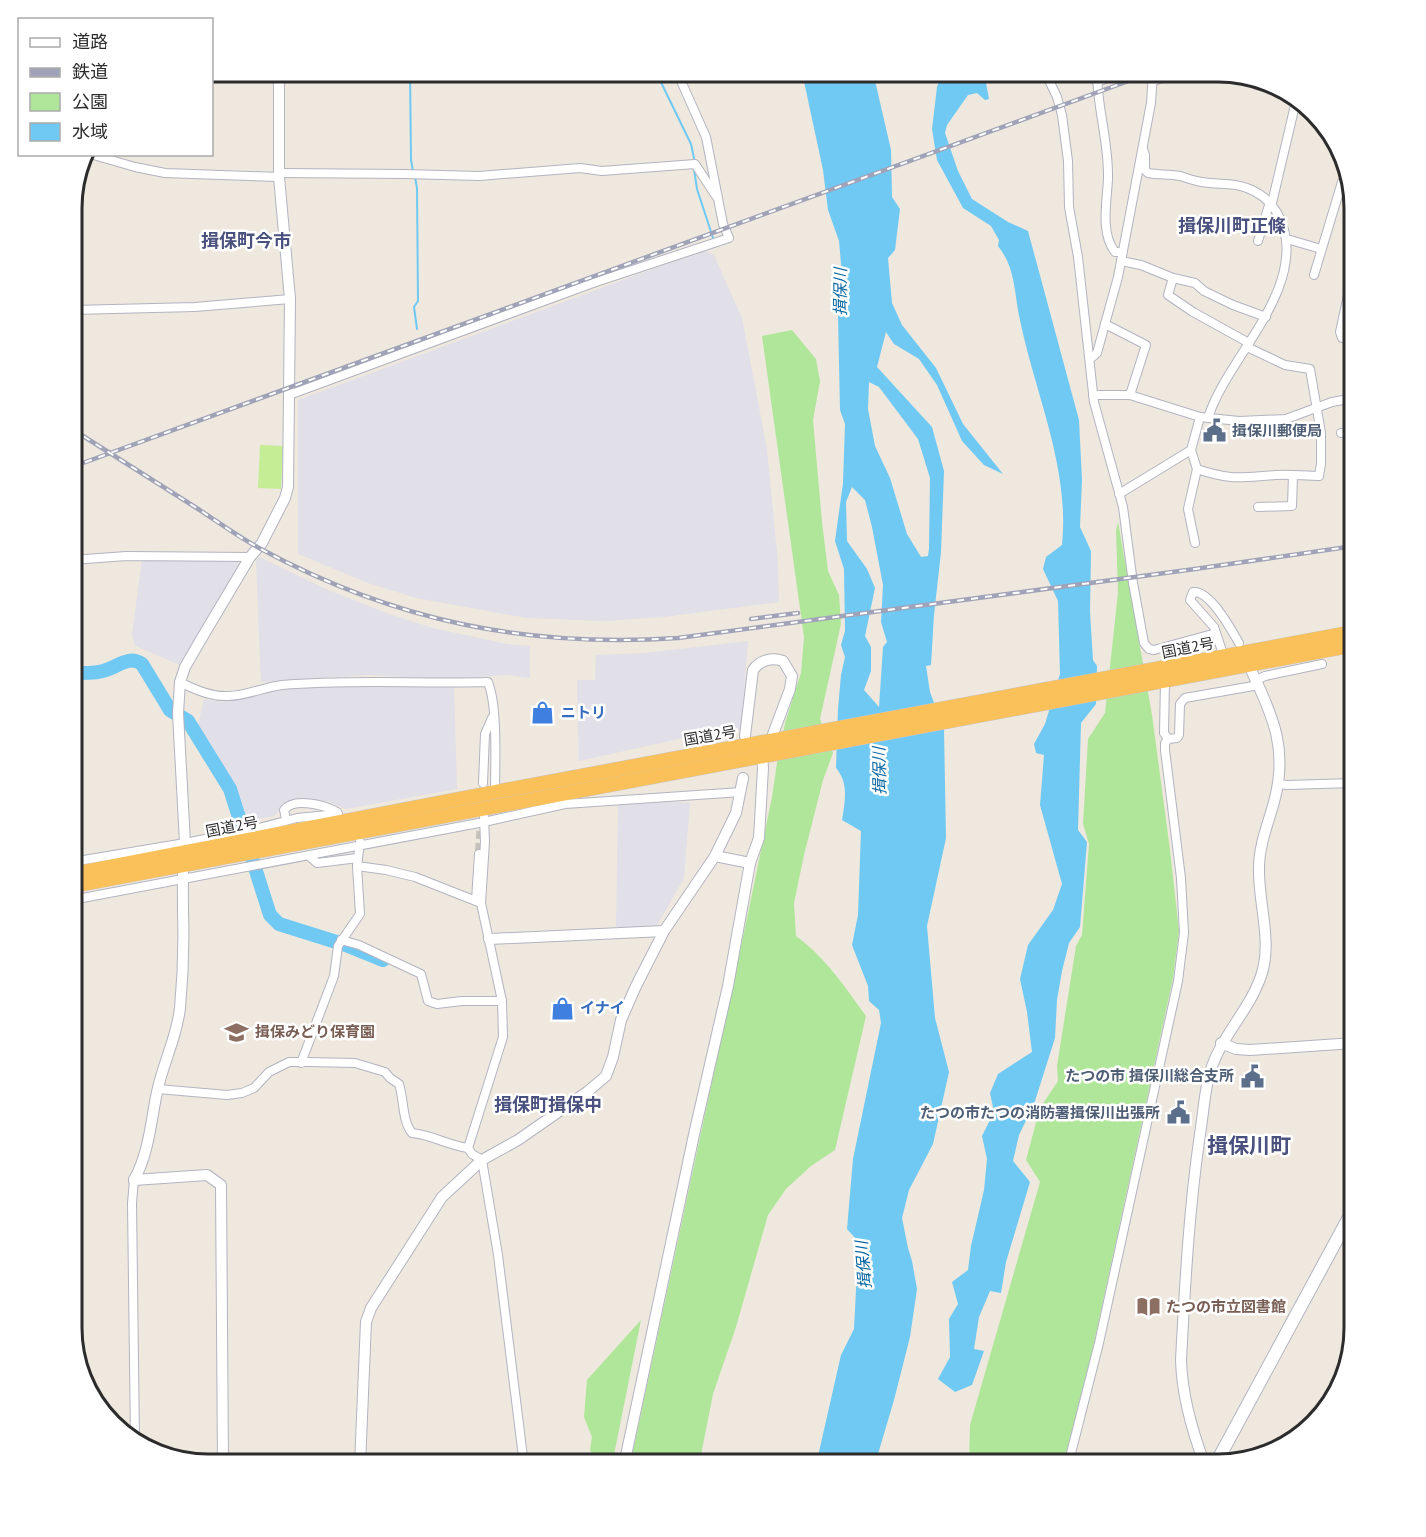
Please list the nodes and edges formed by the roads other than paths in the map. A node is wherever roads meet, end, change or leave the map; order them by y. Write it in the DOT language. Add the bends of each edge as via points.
graph roads {
  1 [pos="279,83"];
  2 [pos="682,83"];
  3 [pos="1050,83"];
  4 [pos="1098,83"];
  5 [pos="1152,83"];
  6 [pos="1294,109"];
  7 [pos="1143,149"];
  8 [pos="97,156"];
  9 [pos="279,175"];
  10 [pos="1341,185"];
  11 [pos="718,199"];
  12 [pos="1271,203"];
  13 [pos="1287,239"];
  14 [pos="1258,241"];
  15 [pos="1321,249"];
  16 [pos="1121,257"];
  17 [pos="1314,275"];
  18 [pos="1173,278"];
  19 [pos="290,300"];
  20 [pos="83,310"];
  21 [pos="1266,317"];
  22 [pos="1343,318"];
  23 [pos="1105,324"];
  24 [pos="1343,338"];
  25 [pos="1248,345"];
  26 [pos="1090,359"];
  27 [pos="289,395"];
  28 [pos="1093,395"];
  29 [pos="1130,395"];
  30 [pos="1343,401"];
  31 [pos="1316,407"];
  32 [pos="1204,417"];
  33 [pos="1191,450"];
  34 [pos="1197,469"];
  35 [pos="1293,475"];
  36 [pos="1119,494"];
  37 [pos="1258,507"];
  38 [pos="1195,543"];
  39 [pos="250,558"];
  40 [pos="83,559"];
  41 [pos="1216,633"];
  42 [pos="1343,634"];
  43 [pos="1239,643"];
  44 [pos="1343,647"];
  45 [pos="1224,657"];
  46 [pos="1323,664"];
  47 [pos="1147,678"];
  48 [pos="1256,679"];
  49 [pos="1165,681"];
  50 [pos="180,682"];
  51 [pos="493,714"];
  52 [pos="745,736"];
  53 [pos="1168,739"];
  54 [pos="779,744"];
  55 [pos="762,755"];
  56 [pos="743,778"];
  57 [pos="483,783"];
  58 [pos="1278,783"];
  59 [pos="1343,783"];
  60 [pos="495,792"];
  61 [pos="741,792"];
  62 [pos="484,807"];
  63 [pos="341,818"];
  64 [pos="286,819"];
  65 [pos="484,822"];
  66 [pos="360,839"];
  67 [pos="238,843"];
  68 [pos="257,845"];
  69 [pos="479,851"];
  70 [pos="715,856"];
  71 [pos="310,857"];
  72 [pos="184,860"];
  73 [pos="82,862"];
  74 [pos="358,862"];
  75 [pos="750,863"];
  76 [pos="82,873"];
  77 [pos="82,884"];
  78 [pos="82,896"];
  79 [pos="478,901"];
  80 [pos="664,931"];
  81 [pos="489,939"];
  82 [pos="341,940"];
  83 [pos="502,1001"];
  84 [pos="1221,1043"];
  85 [pos="1343,1044"];
  86 [pos="301,1063"];
  87 [pos="158,1089"];
  88 [pos="468,1148"];
  89 [pos="482,1160"];
  90 [pos="134,1180"];
  91 [pos="1343,1228"];
  92 [pos="135,1430"];
  93 [pos="223,1454"];
  94 [pos="360,1454"];
  95 [pos="524,1454"];
  96 [pos="626,1454"];
  97 [pos="1071,1454"];
  98 [pos="1201,1454"];
  99 [pos="1221,1454"];
  1 -- 9 [label="street"];
  2 -- 11 [label="street" via="706,137"];
  3 -- 26 [label="street" via="1062,115 1069,207"];
  4 -- 16 [label="street" via="1107,140 1106,225 1111,247"];
  5 -- 7 [label="street"];
  6 -- 12 [label="street"];
  7 -- 12 [label="street" via="1148,173 1239,185"];
  7 -- 16 [label="street"];
  8 -- 9 [label="street" via="165,173"];
  9 -- 11 [label="street" via="478,176 695,164"];
  9 -- 19 [label="street"];
  10 -- 15 [label="street"];
  11 -- 27 [label="street" via="729,238 593,283"];
  12 -- 13 [label="street"];
  12 -- 14 [label="street"];
  13 -- 15 [label="street"];
  13 -- 21 [label="street" via="1284,273"];
  15 -- 17 [label="street"];
  16 -- 18 [label="street"];
  16 -- 23 [label="street"];
  18 -- 21 [label="street" via="1195,283 1204,291"];
  18 -- 25 [label="street" via="1168,295"];
  19 -- 20 [label="street"];
  19 -- 27 [label="street"];
  21 -- 25 [label="street"];
  22 -- 24 [label="street"];
  23 -- 26 [label="street" via="1097,353"];
  23 -- 29 [label="street" via="1146,345"];
  25 -- 31 [label="street" via="1285,365 1310,369"];
  25 -- 32 [label="street"];
  26 -- 28 [label="street"];
  27 -- 39 [label="street" via="288,487 262,543"];
  28 -- 29 [label="street"];
  28 -- 36 [label="street"];
  29 -- 32 [label="street"];
  30 -- 31 [label="street"];
  31 -- 32 [label="street" via="1278,420"];
  31 -- 35 [label="street" via="1319,476"];
  32 -- 33 [label="street"];
  33 -- 34 [label="street"];
  33 -- 36 [label="street"];
  34 -- 35 [label="street" via="1242,479"];
  34 -- 38 [label="street" via="1188,509"];
  35 -- 37 [label="street" via="1293,506"];
  36 -- 41 [label="street" via="1144,643 1149,649"];
  39 -- 40 [label="street"];
  39 -- 50 [label="street" via="185,667"];
  41 -- 43 [label="street" via="1190,600 1193,592 1202,593 1221,613"];
  41 -- 45 [label="street"];
  42 -- 45 [label="highway, 国道2号"];
  44 -- 49 [label="highway, 国道2号"];
  45 -- 47 [label="highway, 国道2号"];
  46 -- 48 [label="street"];
  47 -- 49 [label="highway, 国道2号"];
  47 -- 54 [label="highway, 国道2号"];
  48 -- 53 [label="street" via="1185,698 1180,704 1179,735"];
  48 -- 58 [label="street" via="1278,733"];
  49 -- 53 [label="street" via="1164,733"];
  50 -- 51 [label="street" via="229,697 281,686 488,682"];
  50 -- 72 [label="street"];
  51 -- 57 [label="street" via="485,734"];
  51 -- 60 [label="street"];
  52 -- 54 [label="street" via="753,670 766,660 776,659 783,661 792,676"];
  53 -- 97 [label="street" via="1165,750 1184,933 1178,981"];
  54 -- 55 [label="highway, 国道2号"];
  54 -- 60 [label="highway, 国道2号"];
  55 -- 62 [label="highway, 国道2号"];
  55 -- 75 [label="street" via="759,838"];
  56 -- 61 [label="street"];
  58 -- 59 [label="street"];
  58 -- 84 [label="street" via="1259,865 1265,946 1262,974"];
  60 -- 63 [label="highway, 国道2号"];
  61 -- 65 [label="street" via="565,804"];
  61 -- 70 [label="street" via="736,813"];
  62 -- 65 [label="street"];
  62 -- 66 [label="highway, 国道2号"];
  63 -- 64 [label="street" via="336,810 303,803 284,810"];
  63 -- 68 [label="highway, 国道2号"];
  65 -- 66 [label="street"];
  65 -- 79 [label="street"];
  66 -- 68 [label="highway, 国道2号"];
  66 -- 74 [label="street"];
  67 -- 68 [label="highway, 国道2号"];
  67 -- 68 [label="street"];
  67 -- 72 [label="highway, 国道2号"];
  67 -- 72 [label="street"];
  68 -- 72 [label="street" via="250,865"];
  69 -- 79 [label="street"];
  70 -- 75 [label="street"];
  70 -- 80 [label="street"];
  71 -- 74 [label="street" via="317,863"];
  72 -- 73 [label="street"];
  72 -- 76 [label="highway, 国道2号"];
  72 -- 77 [label="highway, 国道2号"];
  72 -- 78 [label="street"];
  72 -- 87 [label="street" via="180,1008"];
  74 -- 79 [label="street" via="415,877"];
  74 -- 82 [label="street" via="360,914"];
  75 -- 96 [label="street" via="729,986"];
  79 -- 81 [label="street"];
  80 -- 81 [label="street"];
  80 -- 89 [label="street" via="621,1020 606,1076 518,1140"];
  81 -- 83 [label="street"];
  82 -- 83 [label="street" via="422,974 428,1001"];
  82 -- 86 [label="street" via="334,976"];
  83 -- 88 [label="street" via="503,1037"];
  84 -- 85 [label="street" via="1250,1050"];
  84 -- 98 [label="street" via="1208,1080 1191,1198 1181,1360 1184,1398"];
  86 -- 87 [label="street" via="289,1062 269,1072 254,1088 242,1093"];
  86 -- 88 [label="street" via="355,1063 385,1072 399,1084 406,1125 412,1133"];
  87 -- 90 [label="street" via="152,1126"];
  88 -- 89 [label="street"];
  89 -- 94 [label="street" via="442,1197 371,1308 366,1322"];
  89 -- 95 [label="street"];
  90 -- 92 [label="street"];
  90 -- 93 [label="street" via="207,1175 221,1185"];
  91 -- 99 [label="main road"];
}
